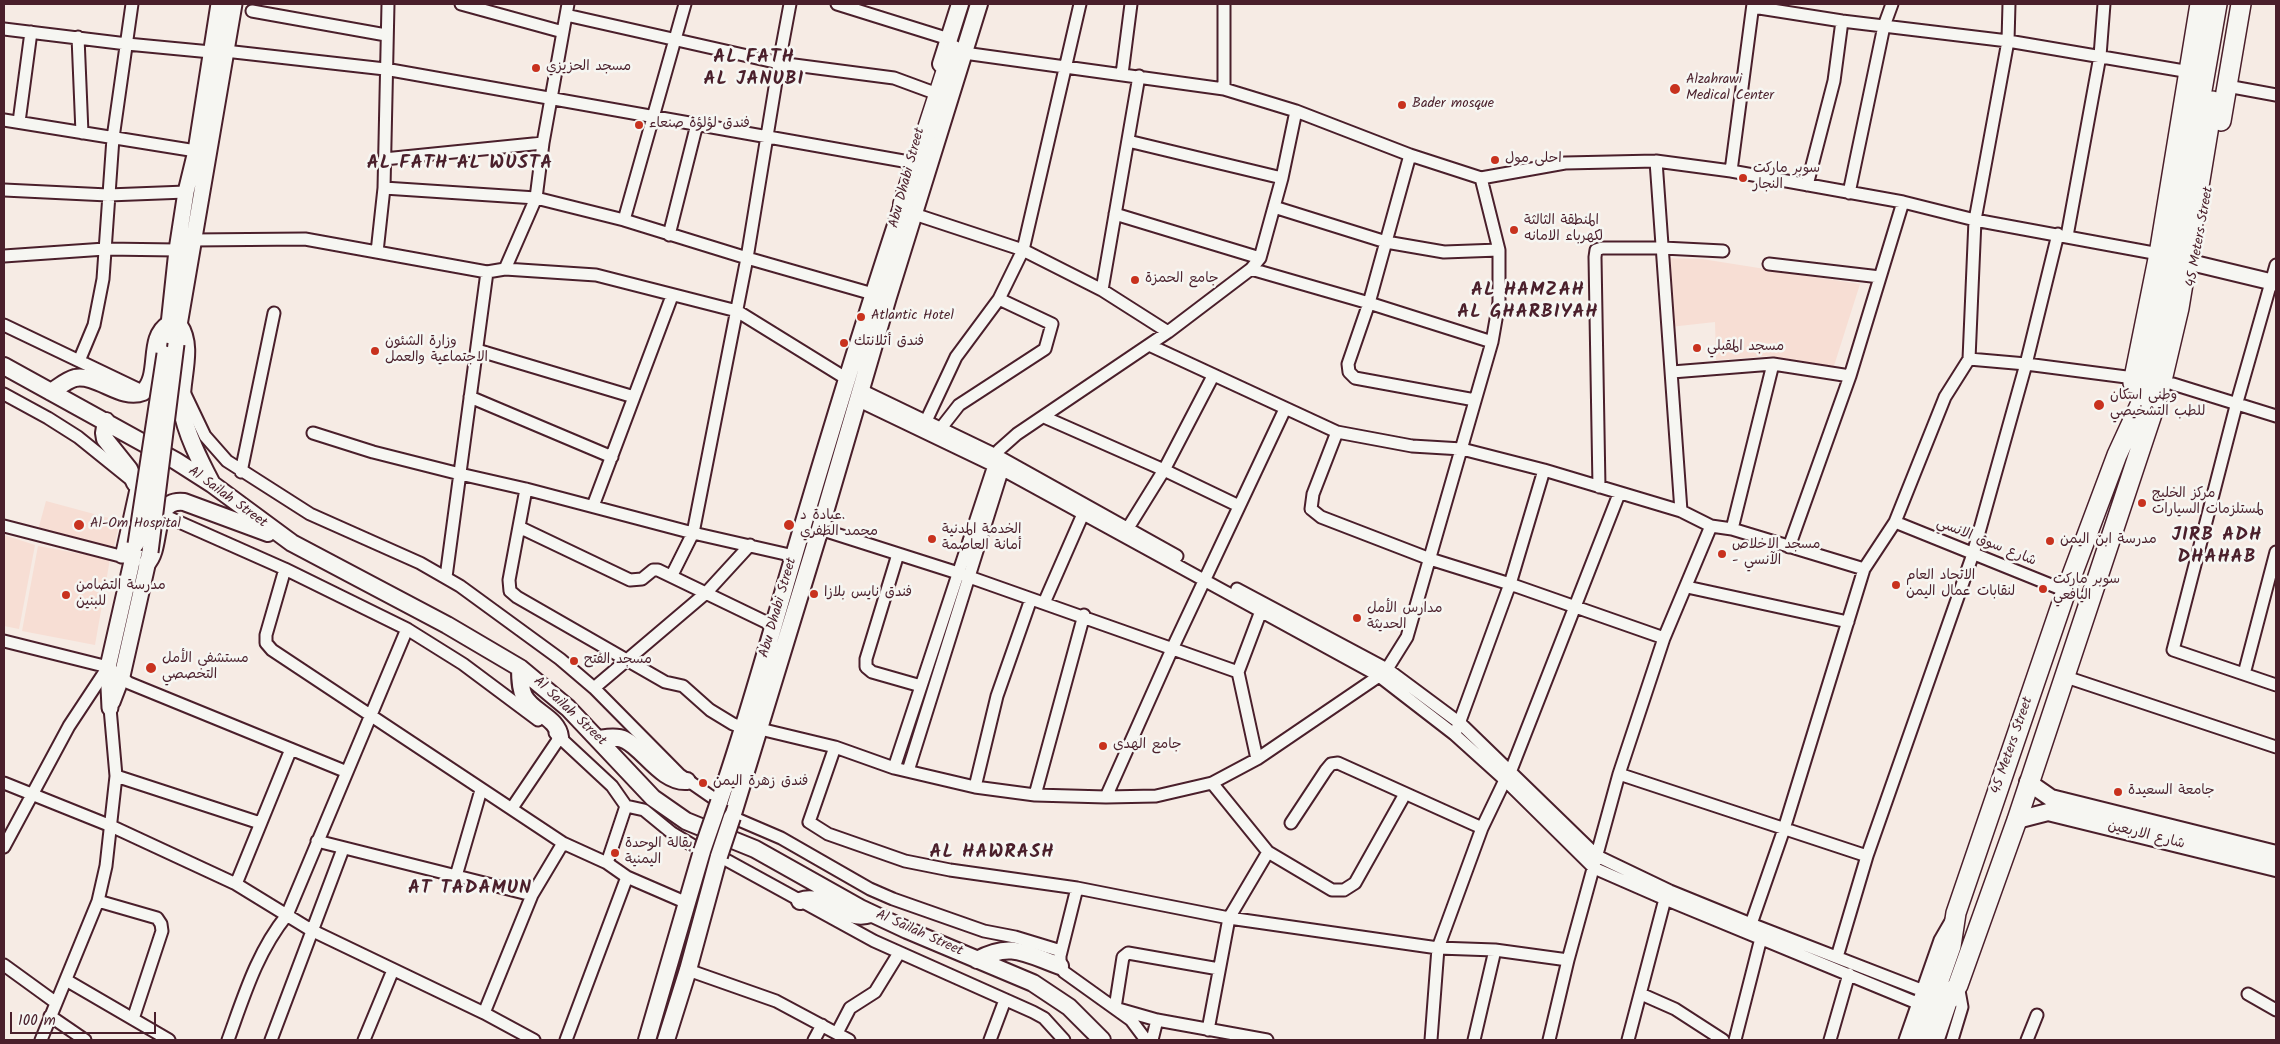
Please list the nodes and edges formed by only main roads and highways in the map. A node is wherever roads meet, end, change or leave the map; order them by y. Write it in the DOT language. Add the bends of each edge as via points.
graph roads {
  1 [pos="960,4"];
  2 [pos="979,4"];
  3 [pos="2200,4"];
  4 [pos="2217,4"];
  5 [pos="2230,4"];
  6 [pos="2241,4"];
  7 [pos="956,47"];
  8 [pos="909,209"];
  9 [pos="4,366"];
  10 [pos="51,392"];
  11 [pos="106,421"];
  12 [pos="2117,455"];
  13 [pos="2137,462"];
  14 [pos="135,483"];
  15 [pos="212,484"];
  16 [pos="292,542"];
  17 [pos="138,558"];
  18 [pos="520,668"];
  19 [pos="752,728"];
  20 [pos="560,737"];
  21 [pos="598,739"];
  22 [pos="687,781"];
  23 [pos="2028,782"];
  24 [pos="2050,805"];
  25 [pos="2017,820"];
  26 [pos="2276,854"];
  27 [pos="2276,868"];
  28 [pos="800,901"];
  29 [pos="872,913"];
  30 [pos="1060,958"];
  31 [pos="977,960"];
  32 [pos="1932,1037"];
  33 [pos="647,1040"];
  34 [pos="666,1040"];
  35 [pos="1102,1040"];
  1 -- 7 [label="main road, Abu Dhabi Street"];
  2 -- 7 [label="main road, Abu Dhabi Street"];
  3 -- 12 [label="main road, 45 Meters Street" via="2159,254"];
  4 -- 12 [label="main road, 45 Meters Street" via="2164,308 2140,405"];
  5 -- 13 [label="main road, 45 Meters Street" via="2178,308 2159,393"];
  6 -- 13 [label="main road, 45 Meters Street" via="2174,384"];
  7 -- 8 [label="main road"];
  7 -- 8 [label="main road, Abu Dhabi Street" via="932,92 909,162"];
  8 -- 19 [label="main road, Abu Dhabi Street" via="820,529"];
  8 -- 19 [label="main road, Abu Dhabi Street" via="873,294 847,379 774,626"];
  9 -- 10 [label="main road, Al Sailah Street"];
  10 -- 11 [label="main road, Al Sailah Street"];
  10 -- 15 [label="main road" via="77,378 129,393 143,392 151,380 159,334 174,325 185,338 184,416"];
  11 -- 14 [label="main road" via="106,439 129,469"];
  11 -- 15 [label="main road, Al Sailah Street"];
  12 -- 32 [label="main road, 45 Meters Street" via="2066,591 1956,913"];
  13 -- 23 [label="main road, 45 Meters Street"];
  15 -- 16 [label="main road, Al Sailah Street"];
  16 -- 17 [label="main road" via="178,502 168,505 162,514 154,552"];
  16 -- 18 [label="main road, Al Sailah Street"];
  18 -- 20 [label="main road" via="523,694 554,724"];
  18 -- 21 [label="main road, Al Sailah Street" via="568,708"];
  19 -- 33 [label="main road, Abu Dhabi Street, bridge" via="719,802 702,851"];
  19 -- 34 [label="main road, Abu Dhabi Street, bridge" via="732,817"];
  21 -- 22 [label="main road" via="626,740 654,766"];
  21 -- 29 [label="main road, Al Sailah Street" via="670,812 704,830 755,849"];
  23 -- 24 [label="main road, شارع الاربعين"];
  23 -- 25 [label="main road, 45 Meters Street"];
  24 -- 25 [label="main road, شارع الاربعين"];
  24 -- 26 [label="main road, شارع الاربعين"];
  24 -- 27 [label="main road, شارع الاربعين"];
  25 -- 32 [label="main road, 45 Meters Street" via="1958,985"];
  28 -- 29 [label="main road" via="816,900 856,916"];
  29 -- 31 [label="main road, Al Sailah Street"];
  30 -- 31 [label="main road" via="998,950"];
  31 -- 35 [label="main road, Al Sailah Street" via="1046,990 1080,1016"];
}
